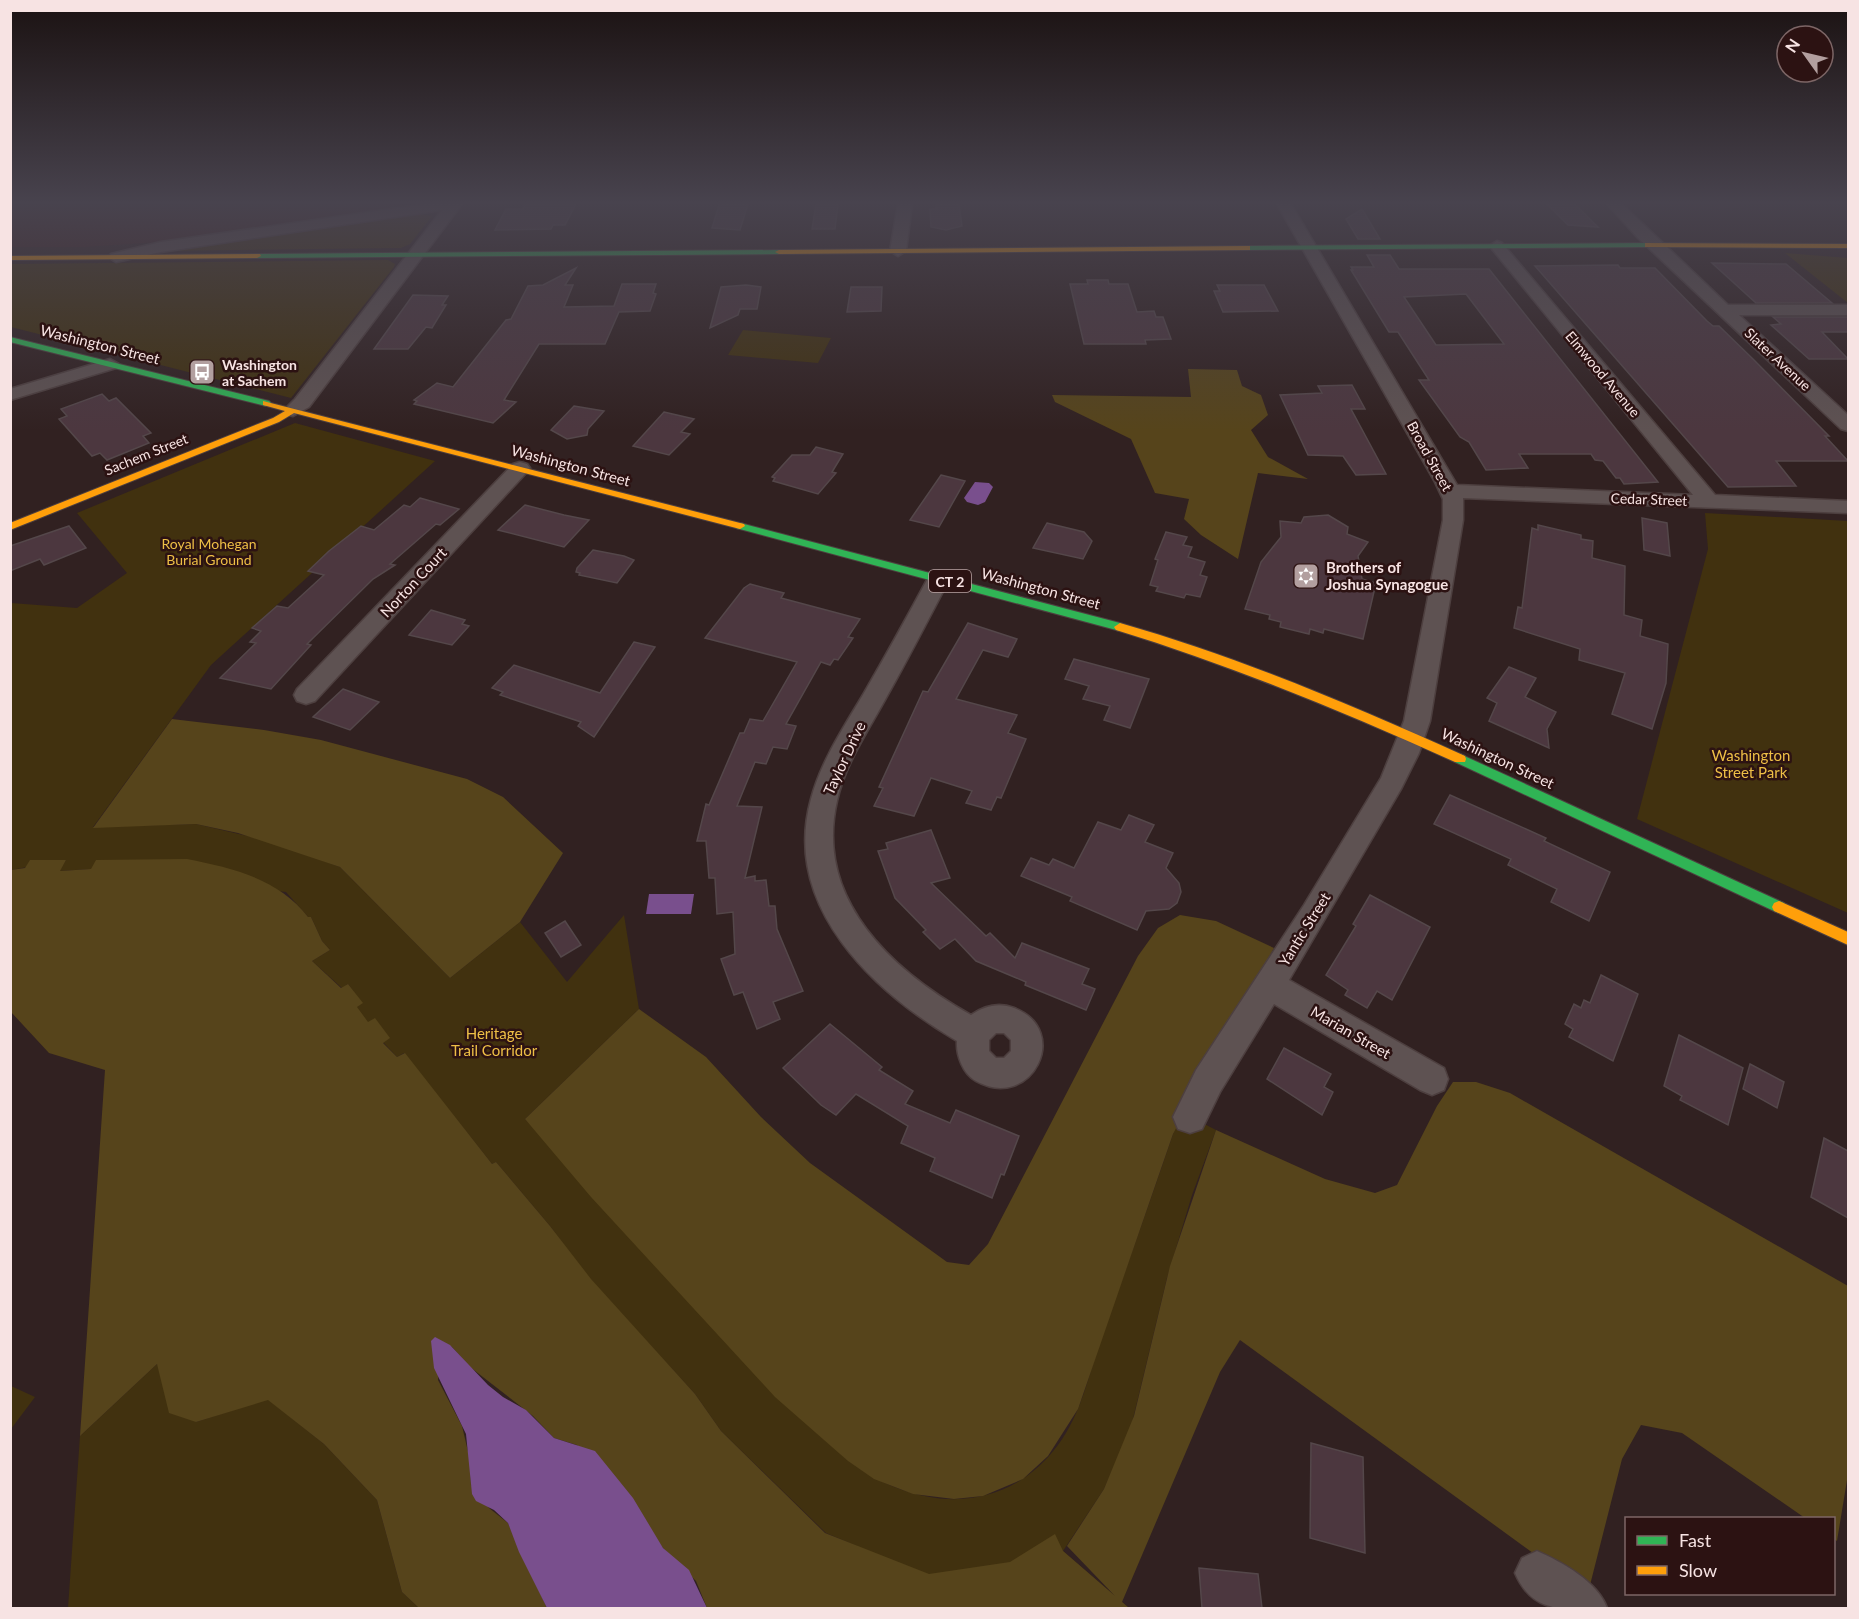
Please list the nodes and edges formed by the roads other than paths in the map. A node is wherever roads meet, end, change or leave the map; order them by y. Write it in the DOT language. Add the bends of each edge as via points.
graph roads {
  1 [pos="397,280"];
  2 [pos="1327,280"];
  3 [pos="1525,280"];
  4 [pos="1692,280"];
  5 [pos="1725,310"];
  6 [pos="1848,310"];
  7 [pos="12,340"];
  8 [pos="110,364"];
  9 [pos="10,396"];
  10 [pos="293,410"];
  11 [pos="1848,425"];
  12 [pos="520,468"];
  13 [pos="1450,491"];
  14 [pos="1709,501"];
  15 [pos="1848,507"];
  16 [pos="10,527"];
  17 [pos="939,578"];
  18 [pos="306,695"];
  19 [pos="1412,737"];
  20 [pos="1848,939"];
  21 [pos="1269,985"];
  22 [pos="974,1034"];
  23 [pos="1432,1079"];
  24 [pos="1190,1117"];
  25 [pos="1537,1573"];
  26 [pos="1585,1608"];
  1 -- 10 [label="street"];
  2 -- 13 [label="street, Broad Street"];
  3 -- 14 [label="street, Elmwood Avenue"];
  4 -- 5 [label="street, Slater Avenue"];
  5 -- 6 [label="street"];
  5 -- 11 [label="street, Slater Avenue"];
  7 -- 8 [label="main road, Washington Street / CT 2"];
  8 -- 9 [label="street"];
  8 -- 10 [label="main road, Washington Street / CT 2"];
  10 -- 12 [label="main road, Washington Street / CT 2"];
  10 -- 16 [label="main road, Sachem Street"];
  12 -- 17 [label="main road, Washington Street / CT 2"];
  12 -- 18 [label="street, Norton Court"];
  13 -- 14 [label="street, Cedar Street"];
  13 -- 19 [label="street, Broad Street" via="1454,505 1449,547"];
  14 -- 15 [label="street, Cedar Street"];
  17 -- 19 [label="main road, Washington Street / CT 2" via="1200,651"];
  17 -- 22 [label="street, Taylor Drive" via="834,772 821,813 820,850 833,898 874,964 911,996"];
  19 -- 20 [label="main road, Washington Street / CT 2"];
  19 -- 21 [label="street, Yantic Street" via="1388,790"];
  21 -- 23 [label="street, Marian Street"];
  21 -- 24 [label="street, Yantic Street"];
  25 -- 26 [label="street"];
}
